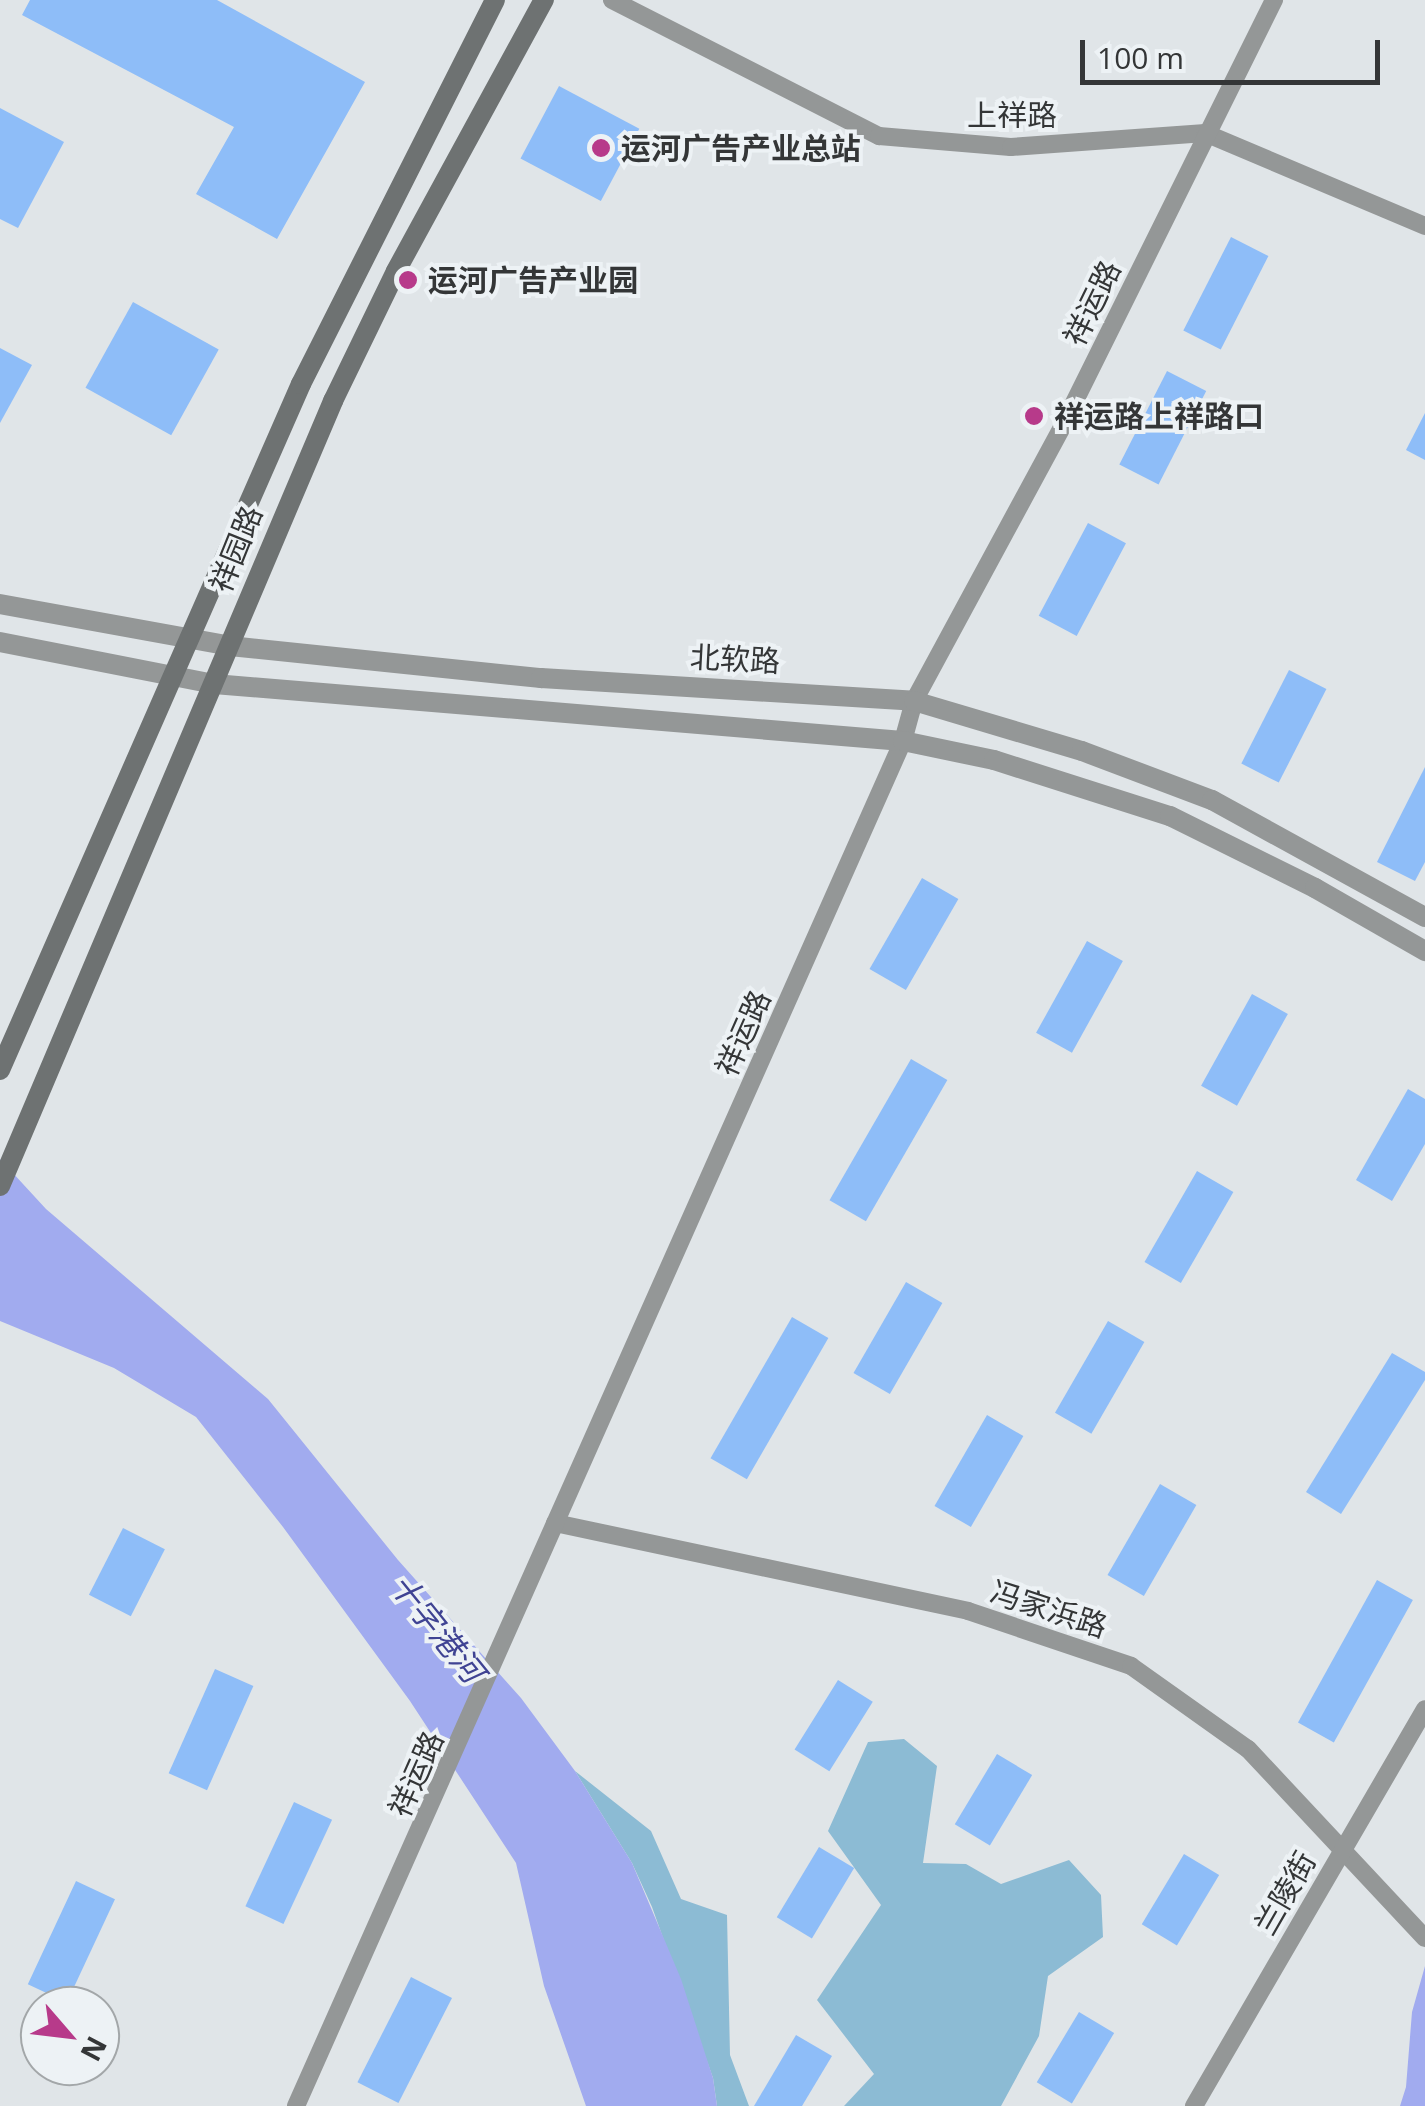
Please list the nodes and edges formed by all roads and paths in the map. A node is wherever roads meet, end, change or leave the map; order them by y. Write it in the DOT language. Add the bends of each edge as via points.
graph roads {
  1 [pos="495,0"];
  2 [pos="544,0"];
  3 [pos="612,0"];
  4 [pos="1274,0"];
  5 [pos="1205,133"];
  6 [pos="1425,226"];
  7 [pos="0,604"];
  8 [pos="189,638"];
  9 [pos="0,642"];
  10 [pos="230,646"];
  11 [pos="172,676"];
  12 [pos="214,684"];
  13 [pos="914,700"];
  14 [pos="903,741"];
  15 [pos="1425,917"];
  16 [pos="1425,952"];
  17 [pos="0,1070"];
  18 [pos="0,1186"];
  19 [pos="555,1524"];
  20 [pos="1425,1709"];
  21 [pos="1342,1849"];
  22 [pos="1425,1938"];
  23 [pos="296,2106"];
  24 [pos="1194,2106"];
  1 -- 8 [label="main road, 祥园路" via="301,384"];
  2 -- 10 [label="main road, 祥园路" via="372,320"];
  3 -- 5 [label="street, 上祥路" via="880,136 1012,148"];
  4 -- 5 [label="street, 祥运路"];
  5 -- 6 [label="street, 上祥路"];
  5 -- 13 [label="street, 祥运路" via="1062,428"];
  7 -- 8 [label="street, 北软路"];
  8 -- 10 [label="street, 北软路"];
  8 -- 11 [label="main road, 祥园路"];
  9 -- 11 [label="street"];
  10 -- 12 [label="main road, 祥园路"];
  10 -- 13 [label="street, 北软路" via="541,678"];
  11 -- 12 [label="street"];
  11 -- 17 [label="main road, 祥园路"];
  12 -- 14 [label="street"];
  12 -- 18 [label="main road, 祥园路"];
  13 -- 14 [label="street, 祥运路"];
  13 -- 15 [label="street, 北软路" via="1082,751 1212,800"];
  14 -- 16 [label="street" via="994,760 1170,816"];
  14 -- 19 [label="street, 祥运路"];
  19 -- 21 [label="street, 冯家浜路" via="968,1611 1132,1666 1248,1749"];
  19 -- 23 [label="street, 祥运路"];
  20 -- 21 [label="street, 兰陵街"];
  21 -- 22 [label="street, 冯家浜路"];
  21 -- 24 [label="street, 兰陵街"];
}
